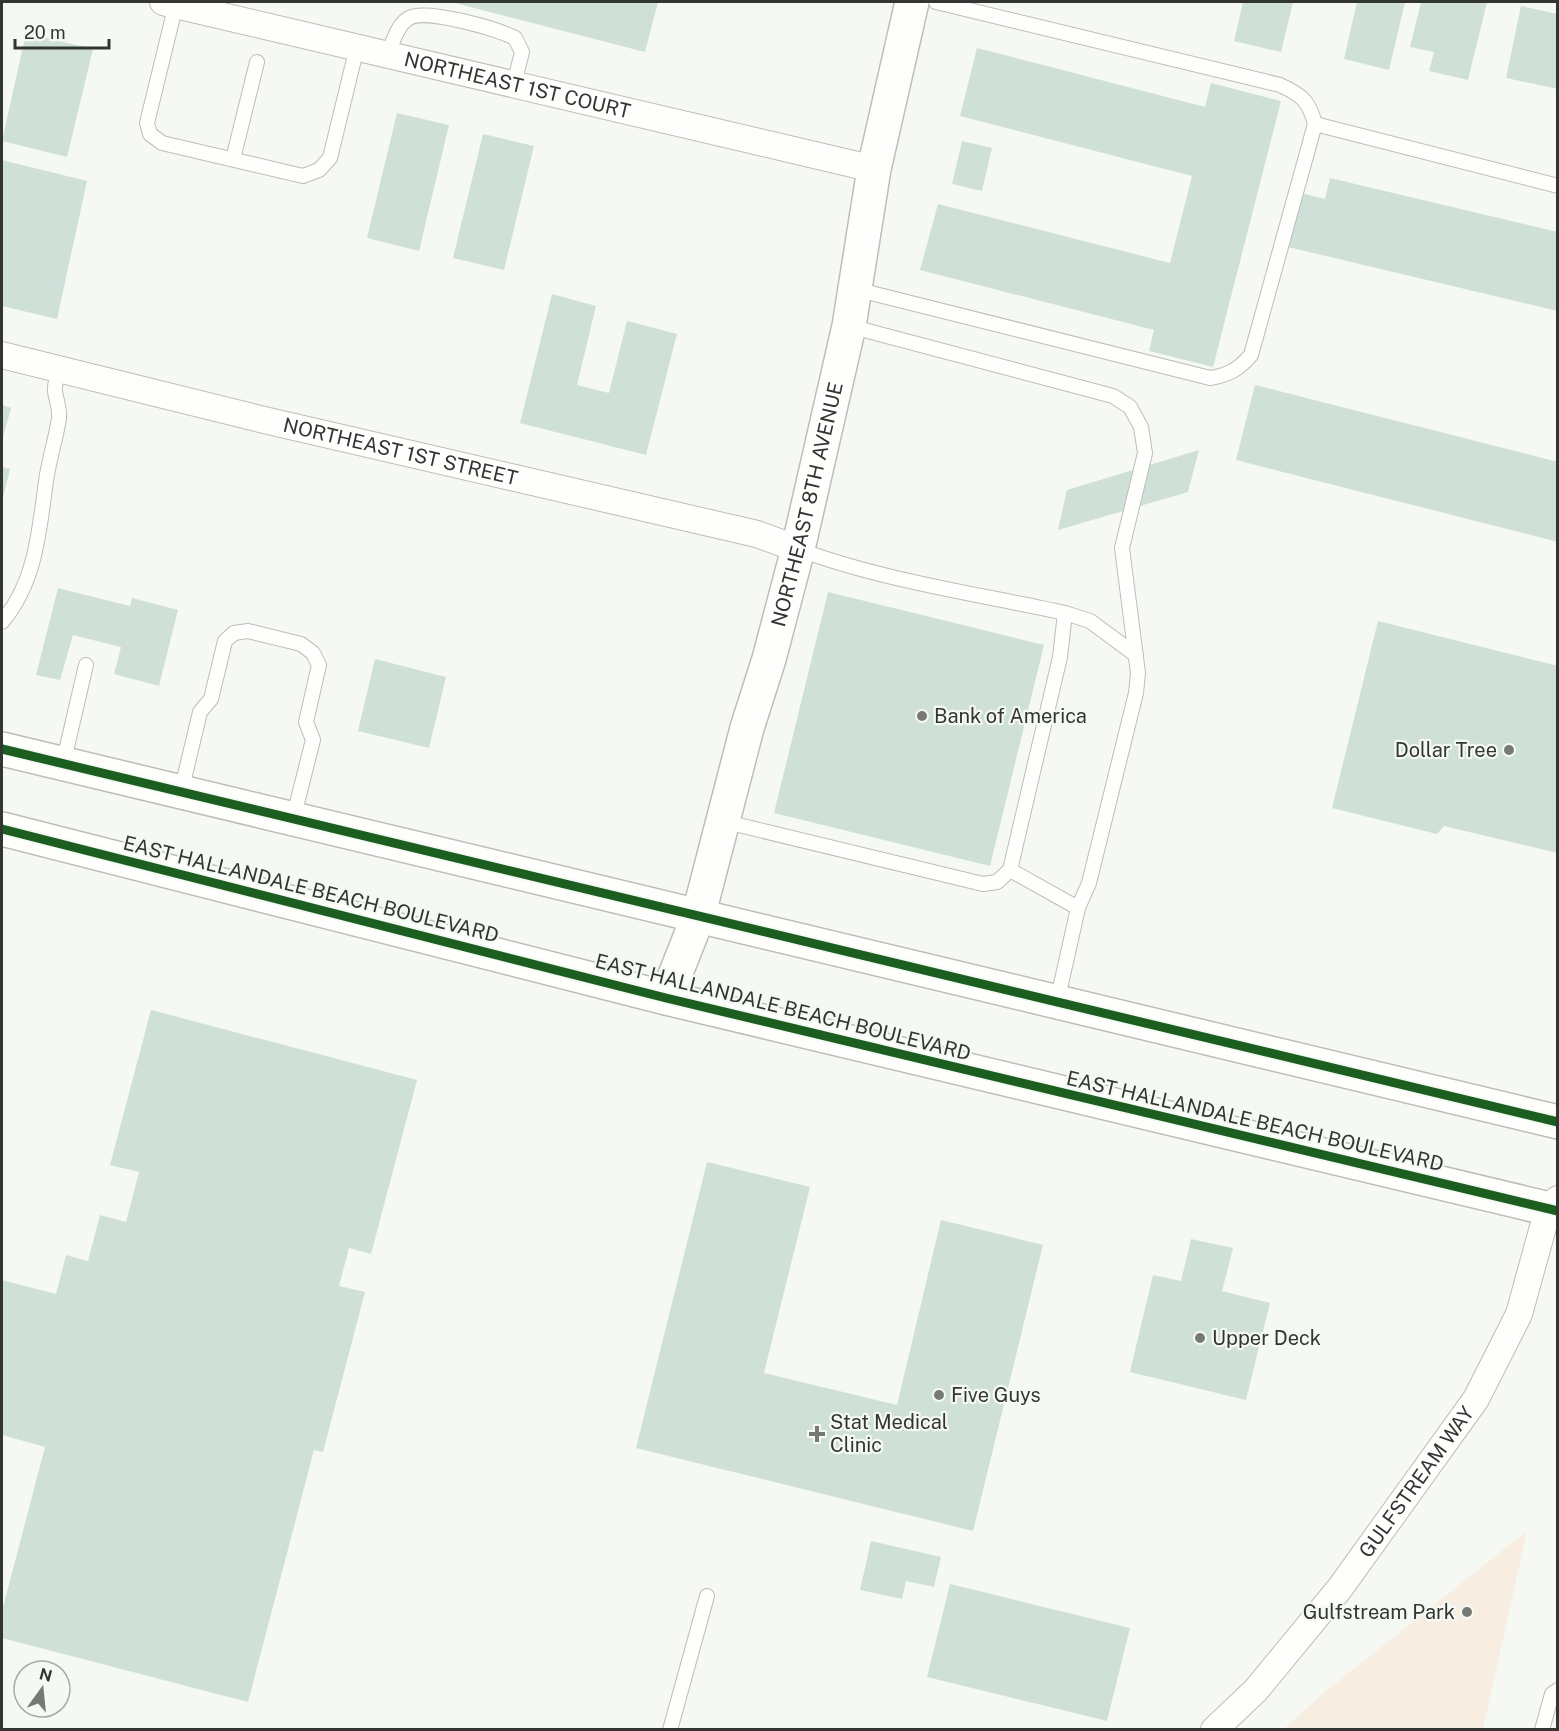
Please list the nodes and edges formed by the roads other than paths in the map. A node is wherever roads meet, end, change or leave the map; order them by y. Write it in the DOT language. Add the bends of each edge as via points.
graph roads {
  1 [pos="912,2"];
  2 [pos="936,2"];
  3 [pos="169,3"];
  4 [pos="225,8"];
  5 [pos="357,47"];
  6 [pos="388,54"];
  7 [pos="257,62"];
  8 [pos="514,84"];
  9 [pos="1315,124"];
  10 [pos="233,159"];
  11 [pos="874,169"];
  12 [pos="1557,186"];
  13 [pos="855,290"];
  14 [pos="849,326"];
  15 [pos="2,355"];
  16 [pos="60,369"];
  17 [pos="798,549"];
  18 [pos="1065,613"];
  19 [pos="2,622"];
  20 [pos="1136,655"];
  21 [pos="86,665"];
  22 [pos="2,749"];
  23 [pos="63,764"];
  24 [pos="181,792"];
  25 [pos="293,819"];
  26 [pos="723,821"];
  27 [pos="2,829"];
  28 [pos="1010,870"];
  29 [pos="1078,908"];
  30 [pos="698,916"];
  31 [pos="666,998"];
  32 [pos="1057,1002"];
  33 [pos="1557,1122"];
  34 [pos="1554,1206"];
  35 [pos="707,1596"];
  36 [pos="1557,1690"];
  37 [pos="670,1730"];
  38 [pos="1214,1730"];
  39 [pos="1542,1730"];
  1 -- 11 [label="main road, NORTHEAST 8TH AVENUE"];
  2 -- 9 [label="lane" via="1280,85 1310,105"];
  3 -- 4 [label="street, NORTHEAST 1ST COURT"];
  3 -- 10 [label="lane" via="147,123 150,134 162,142"];
  4 -- 5 [label="street, NORTHEAST 1ST COURT"];
  5 -- 6 [label="street, NORTHEAST 1ST COURT"];
  5 -- 10 [label="lane" via="330,158 319,170 303,176"];
  6 -- 8 [label="street, NORTHEAST 1ST COURT"];
  6 -- 8 [label="lane" via="400,26 408,18 429,14 515,38 522,52"];
  7 -- 10 [label="lane"];
  8 -- 11 [label="street, NORTHEAST 1ST COURT"];
  9 -- 12 [label="lane"];
  9 -- 13 [label="lane" via="1251,355 1240,368 1224,376 1210,378"];
  11 -- 13 [label="main road, NORTHEAST 8TH AVENUE"];
  13 -- 14 [label="main road, NORTHEAST 8TH AVENUE"];
  14 -- 17 [label="main road, NORTHEAST 8TH AVENUE"];
  14 -- 20 [label="lane" via="1113,396 1131,407 1141,427 1145,453 1122,548"];
  15 -- 16 [label="street, NORTHEAST 1ST STREET"];
  16 -- 17 [label="street, NORTHEAST 1ST STREET" via="757,534"];
  16 -- 19 [label="lane" via="54,390 59,416 46,482 45,510 27,582"];
  17 -- 18 [label="lane" via="826,560"];
  17 -- 26 [label="main road, NORTHEAST 8TH AVENUE"];
  18 -- 20 [label="lane" via="1090,621"];
  18 -- 28 [label="lane" via="1060,657"];
  20 -- 29 [label="lane" via="1136,693 1089,883"];
  21 -- 23 [label="lane"];
  22 -- 23 [label="main road"];
  23 -- 24 [label="main road"];
  24 -- 25 [label="main road"];
  24 -- 25 [label="lane" via="200,712 211,699 225,641 234,633 248,631 301,644 313,652 319,665 306,722 313,740"];
  25 -- 30 [label="main road"];
  26 -- 28 [label="lane" via="983,884 997,882"];
  26 -- 30 [label="main road, NORTHEAST 8TH AVENUE"];
  27 -- 31 [label="main road, EAST HALLANDALE BEACH BOULEVARD"];
  28 -- 29 [label="lane"];
  29 -- 32 [label="lane"];
  30 -- 31 [label="main road, NORTHEAST 8TH AVENUE"];
  30 -- 32 [label="main road"];
  31 -- 34 [label="main road, EAST HALLANDALE BEACH BOULEVARD"];
  32 -- 33 [label="main road"];
  34 -- 38 [label="street, GULFSTREAM WAY" via="1519,1314 1476,1399 1341,1588 1256,1690"];
  35 -- 37 [label="lane"];
  36 -- 39 [label="lane" via="1552,1694"];
}
